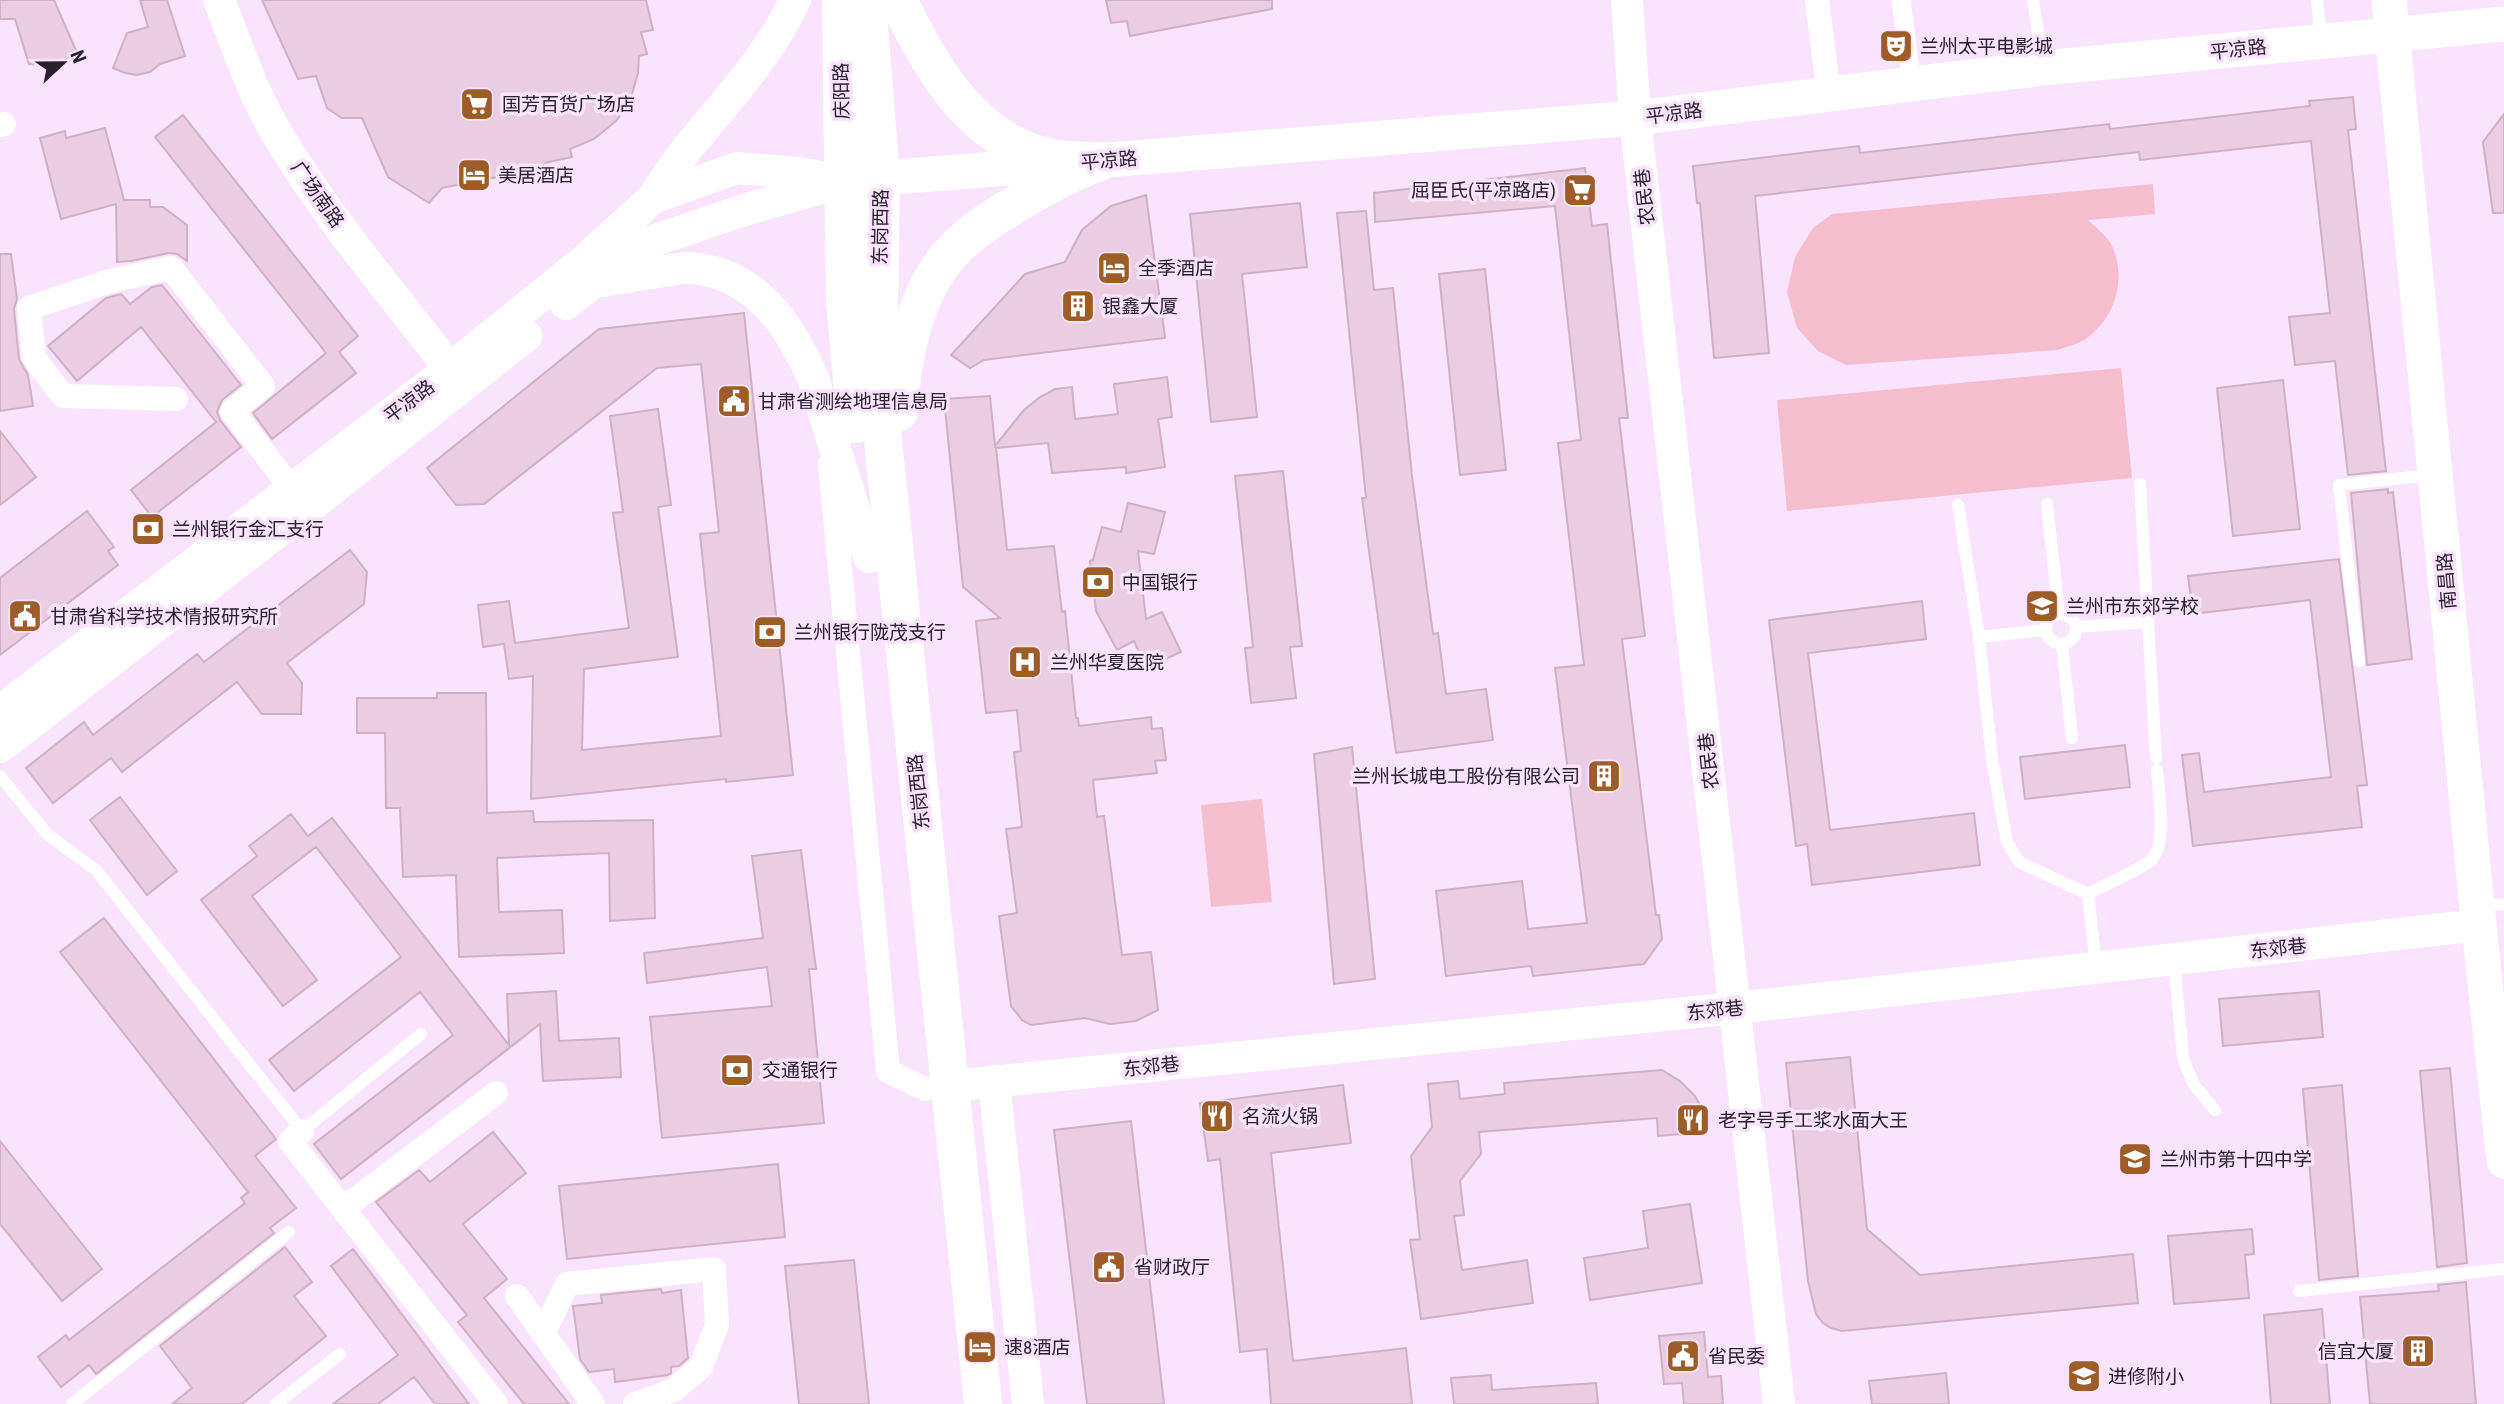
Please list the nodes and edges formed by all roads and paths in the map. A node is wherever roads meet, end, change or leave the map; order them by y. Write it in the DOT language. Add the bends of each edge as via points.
graph roads {
  1 [pos="219,0"];
  2 [pos="795,0"];
  3 [pos="841,0"];
  4 [pos="867,0"];
  5 [pos="898,0"];
  6 [pos="1627,0"];
  7 [pos="1816,0"];
  8 [pos="1901,0"];
  9 [pos="2033,0"];
  10 [pos="2317,0"];
  11 [pos="2389,0"];
  12 [pos="2504,24"];
  13 [pos="2394,34"];
  14 [pos="2321,41"];
  15 [pos="2043,68"];
  16 [pos="1912,85"];
  17 [pos="1829,95"];
  18 [pos="1635,118"];
  19 [pos="1102,161"];
  20 [pos="881,178"];
  21 [pos="842,181"];
  22 [pos="653,198"];
  23 [pos="593,282"];
  24 [pos="450,369"];
  25 [pos="176,399"];
  26 [pos="826,422"];
  27 [pos="2436,474"];
  28 [pos="2140,484"];
  29 [pos="292,489"];
  30 [pos="2047,504"];
  31 [pos="1958,505"];
  32 [pos="881,556"];
  33 [pos="2059,613"];
  34 [pos="2148,622"];
  35 [pos="2076,627"];
  36 [pos="2046,630"];
  37 [pos="1979,637"];
  38 [pos="2062,644"];
  39 [pos="2359,661"];
  40 [pos="0,711"];
  41 [pos="2073,738"];
  42 [pos="0,747"];
  43 [pos="0,776"];
  44 [pos="2088,894"];
  45 [pos="2487,912"];
  46 [pos="2174,959"];
  47 [pos="2096,968"];
  48 [pos="1736,1008"];
  49 [pos="421,1034"];
  50 [pos="994,1082"];
  51 [pos="938,1087"];
  52 [pos="496,1093"];
  53 [pos="2215,1110"];
  54 [pos="302,1131"];
  55 [pos="2504,1161"];
  56 [pos="344,1208"];
  57 [pos="289,1232"];
  58 [pos="2504,1269"];
  59 [pos="2299,1291"];
  60 [pos="517,1296"];
  61 [pos="543,1334"];
  62 [pos="340,1354"];
  63 [pos="72,1404"];
  64 [pos="276,1404"];
  65 [pos="496,1404"];
  66 [pos="593,1404"];
  67 [pos="635,1404"];
  68 [pos="958,1404"];
  69 [pos="983,1404"];
  70 [pos="1028,1404"];
  71 [pos="1779,1404"];
  1 -- 24 [label="street, 广场南路" via="278,135 315,193"];
  2 -- 22 [label="street" via="786,21"];
  3 -- 21 [label="main road, 庆阳路"];
  4 -- 20 [label="main road, 庆阳路"];
  5 -- 19 [label="main road" via="925,51 984,127 1012,144 1052,158"];
  6 -- 18 [label="street, 农民巷"];
  7 -- 17 [label="street"];
  8 -- 16 [label="street"];
  9 -- 15 [label="lane"];
  10 -- 14 [label="lane"];
  11 -- 13 [label="main road, 南昌路"];
  12 -- 13 [label="main road, 平凉路"];
  13 -- 14 [label="main road, 平凉路"];
  13 -- 27 [label="main road, 南昌路"];
  14 -- 15 [label="main road, 平凉路"];
  15 -- 16 [label="main road, 平凉路"];
  16 -- 17 [label="main road, 平凉路"];
  17 -- 18 [label="main road, 平凉路"];
  18 -- 19 [label="main road, 平凉路"];
  18 -- 48 [label="street, 农民巷"];
  19 -- 20 [label="main road, 平凉路"];
  19 -- 32 [label="main road" via="1057,180 984,225 950,254 930,285 912,329 900,393"];
  20 -- 21 [label="main road, 平凉路"];
  20 -- 32 [label="main road, 东岗西路"];
  21 -- 22 [label="street, 平凉路" via="737,168"];
  21 -- 23 [label="street, 平凉路" via="638,246"];
  21 -- 32 [label="main road, 东岗西路" via="845,301"];
  22 -- 24 [label="street, 平凉路" via="579,265"];
  23 -- 26 [label="street" via="690,267 743,285 762,298 801,350"];
  23 -- 42 [label="street, 平凉路"];
  24 -- 29 [label="street, 平凉路"];
  25 -- 29 [label="street" via="64,396 34,358 29,308 110,281 171,268 263,386 232,411"];
  26 -- 32 [label="street"];
  26 -- 51 [label="street" via="888,1071"];
  27 -- 39 [label="lane" via="2339,485"];
  27 -- 45 [label="main road, 南昌路"];
  28 -- 34 [label="lane"];
  29 -- 40 [label="street, 平凉路"];
  30 -- 33 [label="lane"];
  31 -- 37 [label="lane"];
  32 -- 51 [label="main road, 东岗西路"];
  33 -- 35 [label="lane" via="2071,616"];
  33 -- 36 [label="lane" via="2049,619"];
  34 -- 35 [label="lane"];
  34 -- 44 [label="lane" via="2159,848 2151,860"];
  35 -- 38 [label="lane" via="2073,639"];
  36 -- 37 [label="lane"];
  36 -- 38 [label="lane" via="2051,641"];
  37 -- 44 [label="lane" via="1992,760 2007,842 2019,862"];
  38 -- 41 [label="lane"];
  43 -- 54 [label="lane" via="48,835 96,870"];
  44 -- 47 [label="lane"];
  45 -- 46 [label="street, 东郊巷"];
  45 -- 55 [label="main road, 南昌路"];
  46 -- 47 [label="street, 东郊巷"];
  46 -- 53 [label="lane" via="2183,1058 2194,1086"];
  47 -- 48 [label="street, 东郊巷"];
  48 -- 50 [label="street, 东郊巷"];
  48 -- 71 [label="street, 农民巷"];
  49 -- 54 [label="lane"];
  50 -- 51 [label="street, 东郊巷"];
  50 -- 70 [label="street"];
  51 -- 68 [label="main road, 东岗西路"];
  51 -- 69 [label="main road, 东岗西路"];
  52 -- 56 [label="street"];
  54 -- 56 [label="street" via="290,1141"];
  56 -- 65 [label="street"];
  57 -- 63 [label="lane"];
  58 -- 59 [label="lane"];
  60 -- 61 [label="street"];
  61 -- 66 [label="street"];
  61 -- 67 [label="street" via="567,1284 714,1269 717,1324 701,1367 674,1390"];
  62 -- 64 [label="lane"];
}
